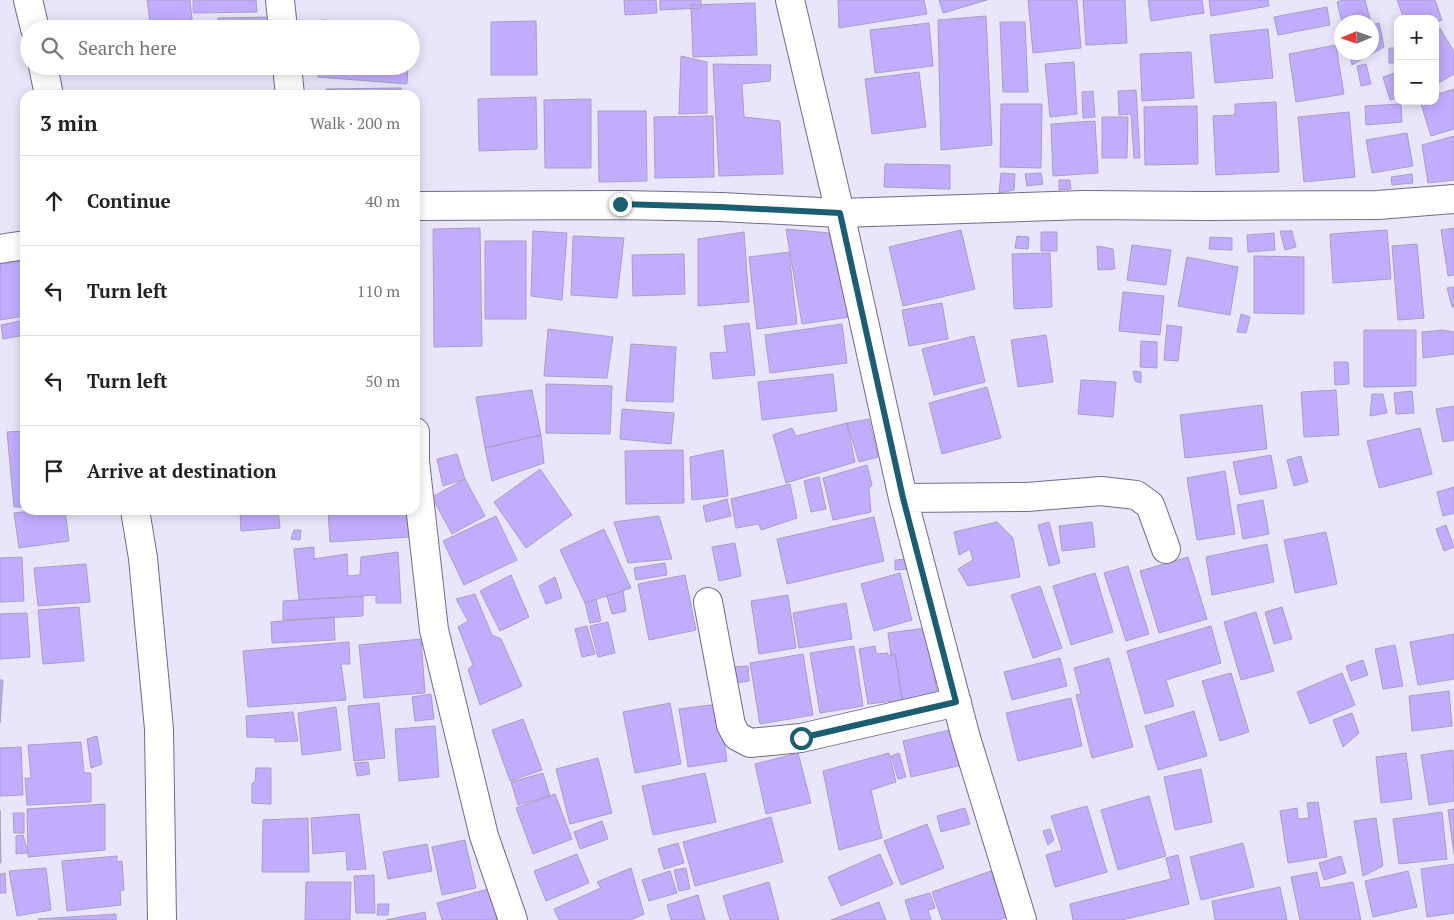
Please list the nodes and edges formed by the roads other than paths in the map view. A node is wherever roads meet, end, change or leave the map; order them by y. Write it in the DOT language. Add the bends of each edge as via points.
graph roads {
  1 [pos="28,0"];
  2 [pos="280,0"];
  3 [pos="790,0"];
  4 [pos="33,20"];
  5 [pos="282,20"];
  6 [pos="45,75"];
  7 [pos="288,75"];
  8 [pos="48,90"];
  9 [pos="289,90"];
  10 [pos="1454,199"];
  11 [pos="420,206"];
  12 [pos="840,213"];
  13 [pos="20,246"];
  14 [pos="0,249"];
  15 [pos="903,498"];
  16 [pos="420,505"];
  17 [pos="136,515"];
  18 [pos="1166,549"];
  19 [pos="708,602"];
  20 [pos="956,702"];
  21 [pos="162,920"];
  22 [pos="513,920"];
  23 [pos="1022,920"];
  1 -- 4 [label="street"];
  2 -- 5 [label="street"];
  3 -- 12 [label="street"];
  6 -- 8 [label="street"];
  7 -- 9 [label="street"];
  10 -- 12 [label="street" via="1378,205 1084,205"];
  11 -- 12 [label="street" via="620,204"];
  12 -- 15 [label="street"];
  13 -- 14 [label="street"];
  15 -- 18 [label="street" via="1027,497 1101,491 1136,495 1150,505"];
  15 -- 20 [label="street"];
  16 -- 22 [label="street" via="434,630 484,836"];
  17 -- 21 [label="street" via="159,729"];
  19 -- 20 [label="street" via="731,725 737,736 750,743 801,738"];
  20 -- 23 [label="street"];
}
